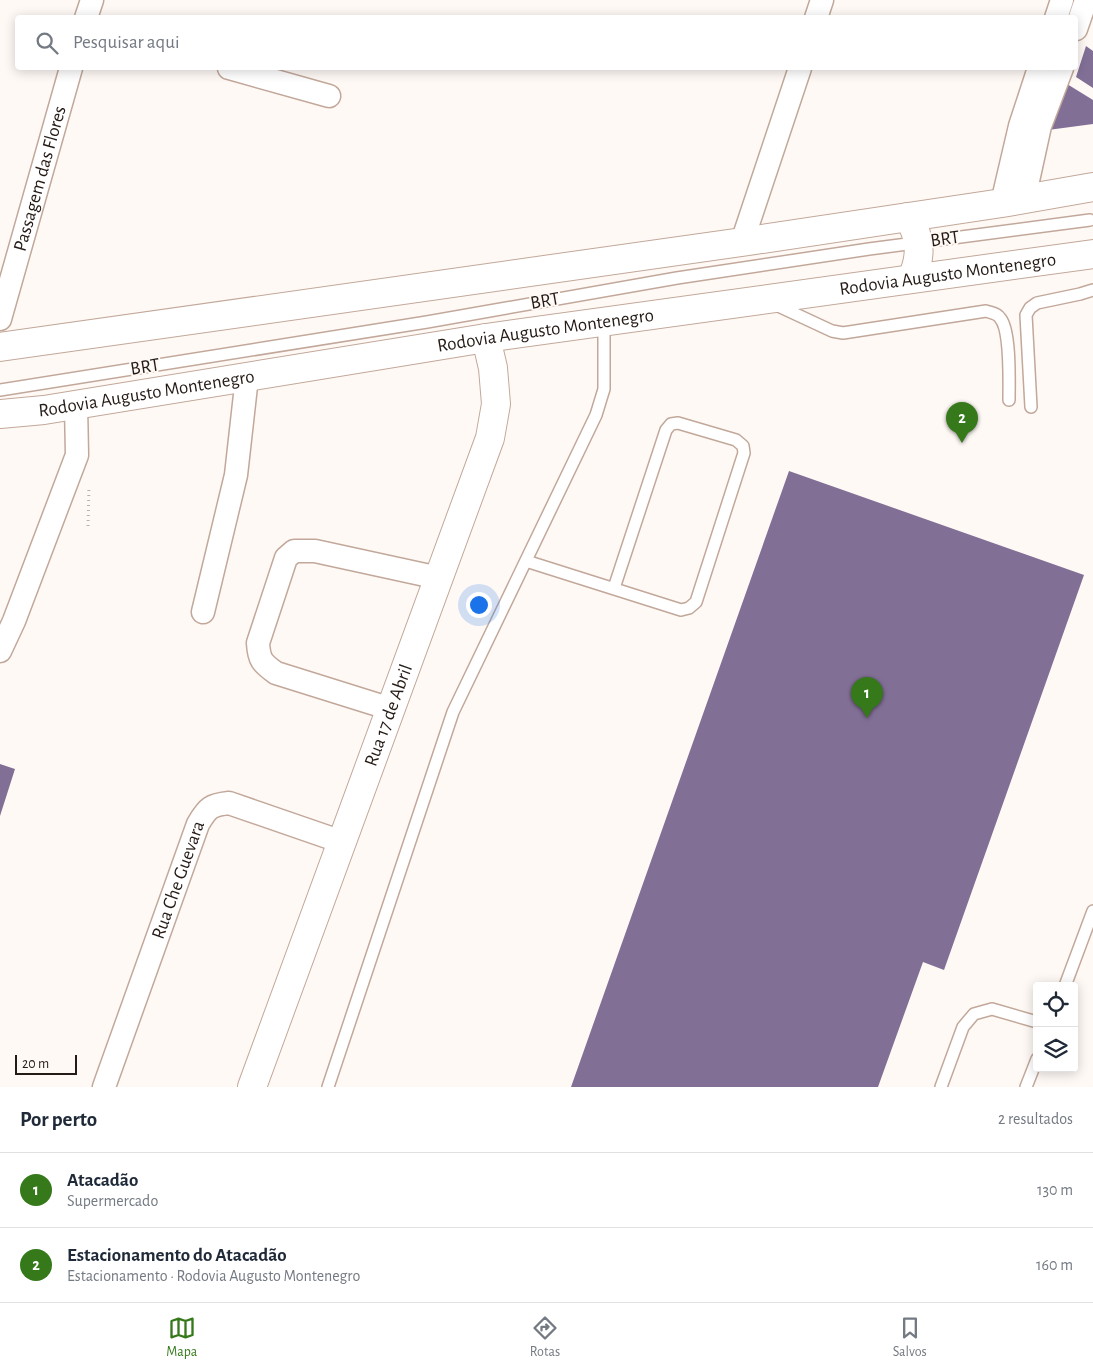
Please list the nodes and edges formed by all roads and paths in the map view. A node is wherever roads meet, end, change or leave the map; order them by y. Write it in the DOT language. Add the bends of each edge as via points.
graph roads {
  1 [pos="92,0"];
  2 [pos="822,0"];
  3 [pos="1062,0"];
  4 [pos="1086,0"];
  5 [pos="87,15"];
  6 [pos="817,15"];
  7 [pos="1057,15"];
  8 [pos="1078,23"];
  9 [pos="71,70"];
  10 [pos="236,70"];
  11 [pos="799,70"];
  12 [pos="1038,70"];
  13 [pos="1061,70"];
  14 [pos="329,96"];
  15 [pos="1093,187"];
  16 [pos="1013,201"];
  17 [pos="908,217"];
  18 [pos="1092,220"];
  19 [pos="742,242"];
  20 [pos="918,242"];
  21 [pos="1093,254"];
  22 [pos="912,278"];
  23 [pos="1093,290"];
  24 [pos="766,300"];
  25 [pos="0,319"];
  26 [pos="604,322"];
  27 [pos="486,338"];
  28 [pos="0,347"];
  29 [pos="247,377"];
  30 [pos="0,390"];
  31 [pos="1009,400"];
  32 [pos="76,405"];
  33 [pos="1031,407"];
  34 [pos="0,414"];
  35 [pos="526,561"];
  36 [pos="439,578"];
  37 [pos="614,588"];
  38 [pos="203,612"];
  39 [pos="0,651"];
  40 [pos="390,709"];
  41 [pos="342,842"];
  42 [pos="1093,911"];
  43 [pos="1066,982"];
  44 [pos="1033,1021"];
  45 [pos="1033,1069"];
  46 [pos="104,1087"];
  47 [pos="252,1087"];
  48 [pos="328,1087"];
  49 [pos="941,1087"];
  50 [pos="1026,1087"];
  1 -- 5 [label="street"];
  2 -- 6 [label="street"];
  3 -- 7 [label="street"];
  4 -- 8 [label="street"];
  9 -- 25 [label="street, Passagem das Flores"];
  10 -- 14 [label="street"];
  11 -- 19 [label="street"];
  12 -- 16 [label="street" via="1020,126"];
  13 -- 16 [label="street"];
  15 -- 16 [label="main road"];
  16 -- 17 [label="main road"];
  17 -- 19 [label="main road"];
  17 -- 20 [label="main road"];
  18 -- 20 [label="lane, BRT"];
  19 -- 28 [label="main road"];
  20 -- 22 [label="main road" via="919,258"];
  20 -- 30 [label="lane, BRT" via="677,278 427,322"];
  21 -- 22 [label="main road, Rodovia Augusto Montenegro"];
  22 -- 24 [label="main road, Rodovia Augusto Montenegro"];
  23 -- 33 [label="lane" via="1037,303 1030,308 1026,316"];
  24 -- 26 [label="main road, Rodovia Augusto Montenegro"];
  24 -- 31 [label="lane" via="825,329 843,333 986,311 996,314 1006,330"];
  26 -- 27 [label="main road, Rodovia Augusto Montenegro"];
  26 -- 35 [label="lane" via="604,389 596,414"];
  27 -- 29 [label="main road, Rodovia Augusto Montenegro"];
  27 -- 36 [label="main road, Rua 17 de Abril" via="493,368 495,413 490,438"];
  29 -- 32 [label="main road, Rodovia Augusto Montenegro"];
  29 -- 38 [label="street" via="236,475"];
  32 -- 34 [label="main road, Rodovia Augusto Montenegro"];
  32 -- 39 [label="street" via="77,455"];
  35 -- 37 [label="lane"];
  35 -- 48 [label="lane" via="453,712"];
  36 -- 40 [label="main road, Rua 17 de Abril"];
  36 -- 40 [label="street" via="315,551 294,551 286,558 258,643 258,655 264,665 276,673"];
  37 -- 37 [label="lane" via="681,610 696,602 744,453 743,446 736,440 717,434 678,423 670,424"];
  40 -- 41 [label="main road, Rua 17 de Abril"];
  41 -- 46 [label="street, Rua Che Guevara" via="229,802 214,804 205,812"];
  41 -- 47 [label="main road, Rua 17 de Abril"];
  42 -- 43 [label="lane"];
  44 -- 49 [label="lane" via="992,1008 974,1014 963,1028"];
  45 -- 50 [label="lane"];
}
